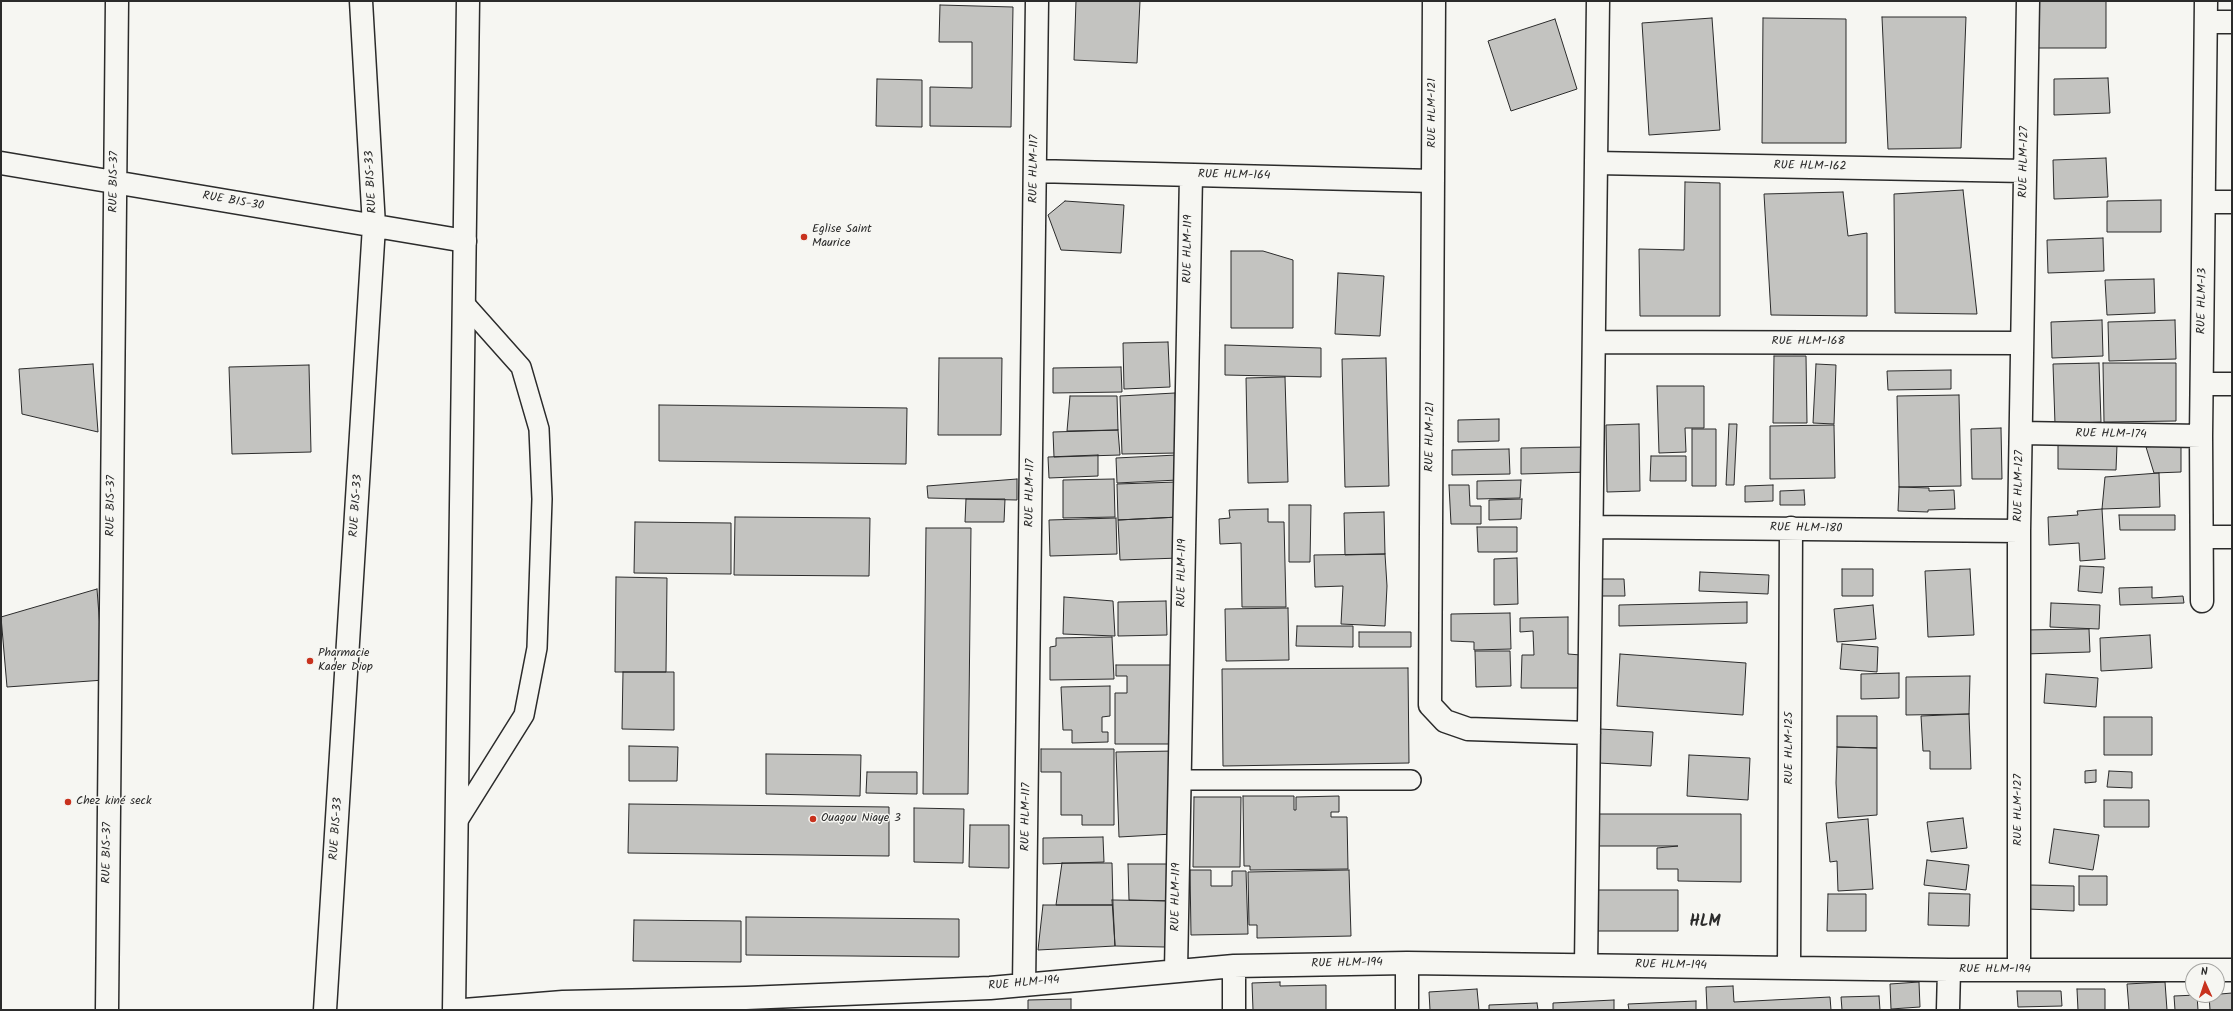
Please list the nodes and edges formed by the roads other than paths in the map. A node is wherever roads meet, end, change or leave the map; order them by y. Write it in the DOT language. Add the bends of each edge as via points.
graph roads {
  1 [pos="117,1"];
  2 [pos="361,1"];
  3 [pos="468,1"];
  4 [pos="1037,1"];
  5 [pos="1434,1"];
  6 [pos="1598,1"];
  7 [pos="2028,1"];
  8 [pos="2206,11"];
  9 [pos="2232,22"];
  10 [pos="1,163"];
  11 [pos="1596,163"];
  12 [pos="1035,171"];
  13 [pos="2025,171"];
  14 [pos="1191,175"];
  15 [pos="1433,181"];
  16 [pos="116,182"];
  17 [pos="2204,202"];
  18 [pos="2232,202"];
  19 [pos="374,226"];
  20 [pos="465,241"];
  21 [pos="464,303"];
  22 [pos="1594,342"];
  23 [pos="2022,343"];
  24 [pos="2202,384"];
  25 [pos="2232,384"];
  26 [pos="2021,433"];
  27 [pos="2201,436"];
  28 [pos="1592,527"];
  29 [pos="1791,528"];
  30 [pos="2019,531"];
  31 [pos="2202,537"];
  32 [pos="2232,538"];
  33 [pos="2202,601"];
  34 [pos="1589,733"];
  35 [pos="1180,780"];
  36 [pos="1411,780"];
  37 [pos="457,822"];
  38 [pos="1407,962"];
  39 [pos="1586,965"];
  40 [pos="1234,966"];
  41 [pos="1789,968"];
  42 [pos="1176,970"];
  43 [pos="1949,970"];
  44 [pos="2019,970"];
  45 [pos="2232,970"];
  46 [pos="1024,985"];
  47 [pos="746,1004"];
  48 [pos="563,1006"];
  49 [pos="107,1010"];
  50 [pos="326,1010"];
  51 [pos="454,1010"];
  52 [pos="464,1010"];
  53 [pos="1234,1010"];
  54 [pos="1406,1010"];
  55 [pos="1948,1010"];
  1 -- 16 [label="street, RUE BIS-37"];
  2 -- 19 [label="street, RUE BIS-33"];
  3 -- 20 [label="street"];
  4 -- 12 [label="street, RUE HLM-117"];
  5 -- 15 [label="street, RUE HLM-121"];
  6 -- 11 [label="street"];
  7 -- 13 [label="street, RUE HLM-127"];
  8 -- 9 [label="street"];
  8 -- 17 [label="street, RUE HLM-13"];
  10 -- 16 [label="street, RUE BIS-30"];
  11 -- 13 [label="street, RUE HLM-162"];
  11 -- 22 [label="street"];
  12 -- 14 [label="street, RUE HLM-164"];
  12 -- 46 [label="street, RUE HLM-117"];
  13 -- 23 [label="street, RUE HLM-127"];
  14 -- 15 [label="street, RUE HLM-164"];
  14 -- 35 [label="street, RUE HLM-119"];
  15 -- 34 [label="street, RUE HLM-121" via="1430,705 1445,721 1468,729"];
  16 -- 19 [label="street, RUE BIS-30"];
  16 -- 49 [label="street, RUE BIS-37"];
  17 -- 18 [label="street"];
  17 -- 24 [label="street, RUE HLM-13"];
  19 -- 20 [label="street, RUE BIS-30"];
  19 -- 50 [label="street, RUE BIS-33"];
  20 -- 21 [label="street"];
  21 -- 37 [label="street"];
  21 -- 37 [label="lane" via="520,368 539,429 542,499 537,648 524,714"];
  22 -- 23 [label="street, RUE HLM-168"];
  22 -- 28 [label="street"];
  23 -- 26 [label="street, RUE HLM-127"];
  24 -- 25 [label="street"];
  24 -- 27 [label="street, RUE HLM-13"];
  26 -- 27 [label="street, RUE HLM-174"];
  26 -- 30 [label="street, RUE HLM-127"];
  27 -- 31 [label="street, RUE HLM-13"];
  28 -- 29 [label="street, RUE HLM-180"];
  28 -- 34 [label="street"];
  29 -- 30 [label="street, RUE HLM-180"];
  29 -- 41 [label="street, RUE HLM-125"];
  30 -- 44 [label="street, RUE HLM-127"];
  31 -- 32 [label="street"];
  31 -- 33 [label="street, RUE HLM-13"];
  34 -- 39 [label="street"];
  35 -- 36 [label="lane"];
  35 -- 42 [label="street, RUE HLM-119"];
  37 -- 51 [label="street"];
  38 -- 39 [label="street, RUE HLM-194"];
  38 -- 40 [label="street, RUE HLM-194"];
  38 -- 54 [label="street"];
  39 -- 41 [label="street, RUE HLM-194"];
  40 -- 42 [label="street, RUE HLM-194"];
  40 -- 53 [label="street"];
  41 -- 43 [label="street, RUE HLM-194"];
  42 -- 46 [label="street, RUE HLM-194"];
  43 -- 44 [label="street, RUE HLM-194"];
  43 -- 55 [label="street"];
  44 -- 45 [label="street, RUE HLM-194"];
  46 -- 47 [label="street, RUE HLM-194"];
  47 -- 48 [label="street, RUE HLM-194"];
  48 -- 52 [label="street, RUE HLM-194"];
}
